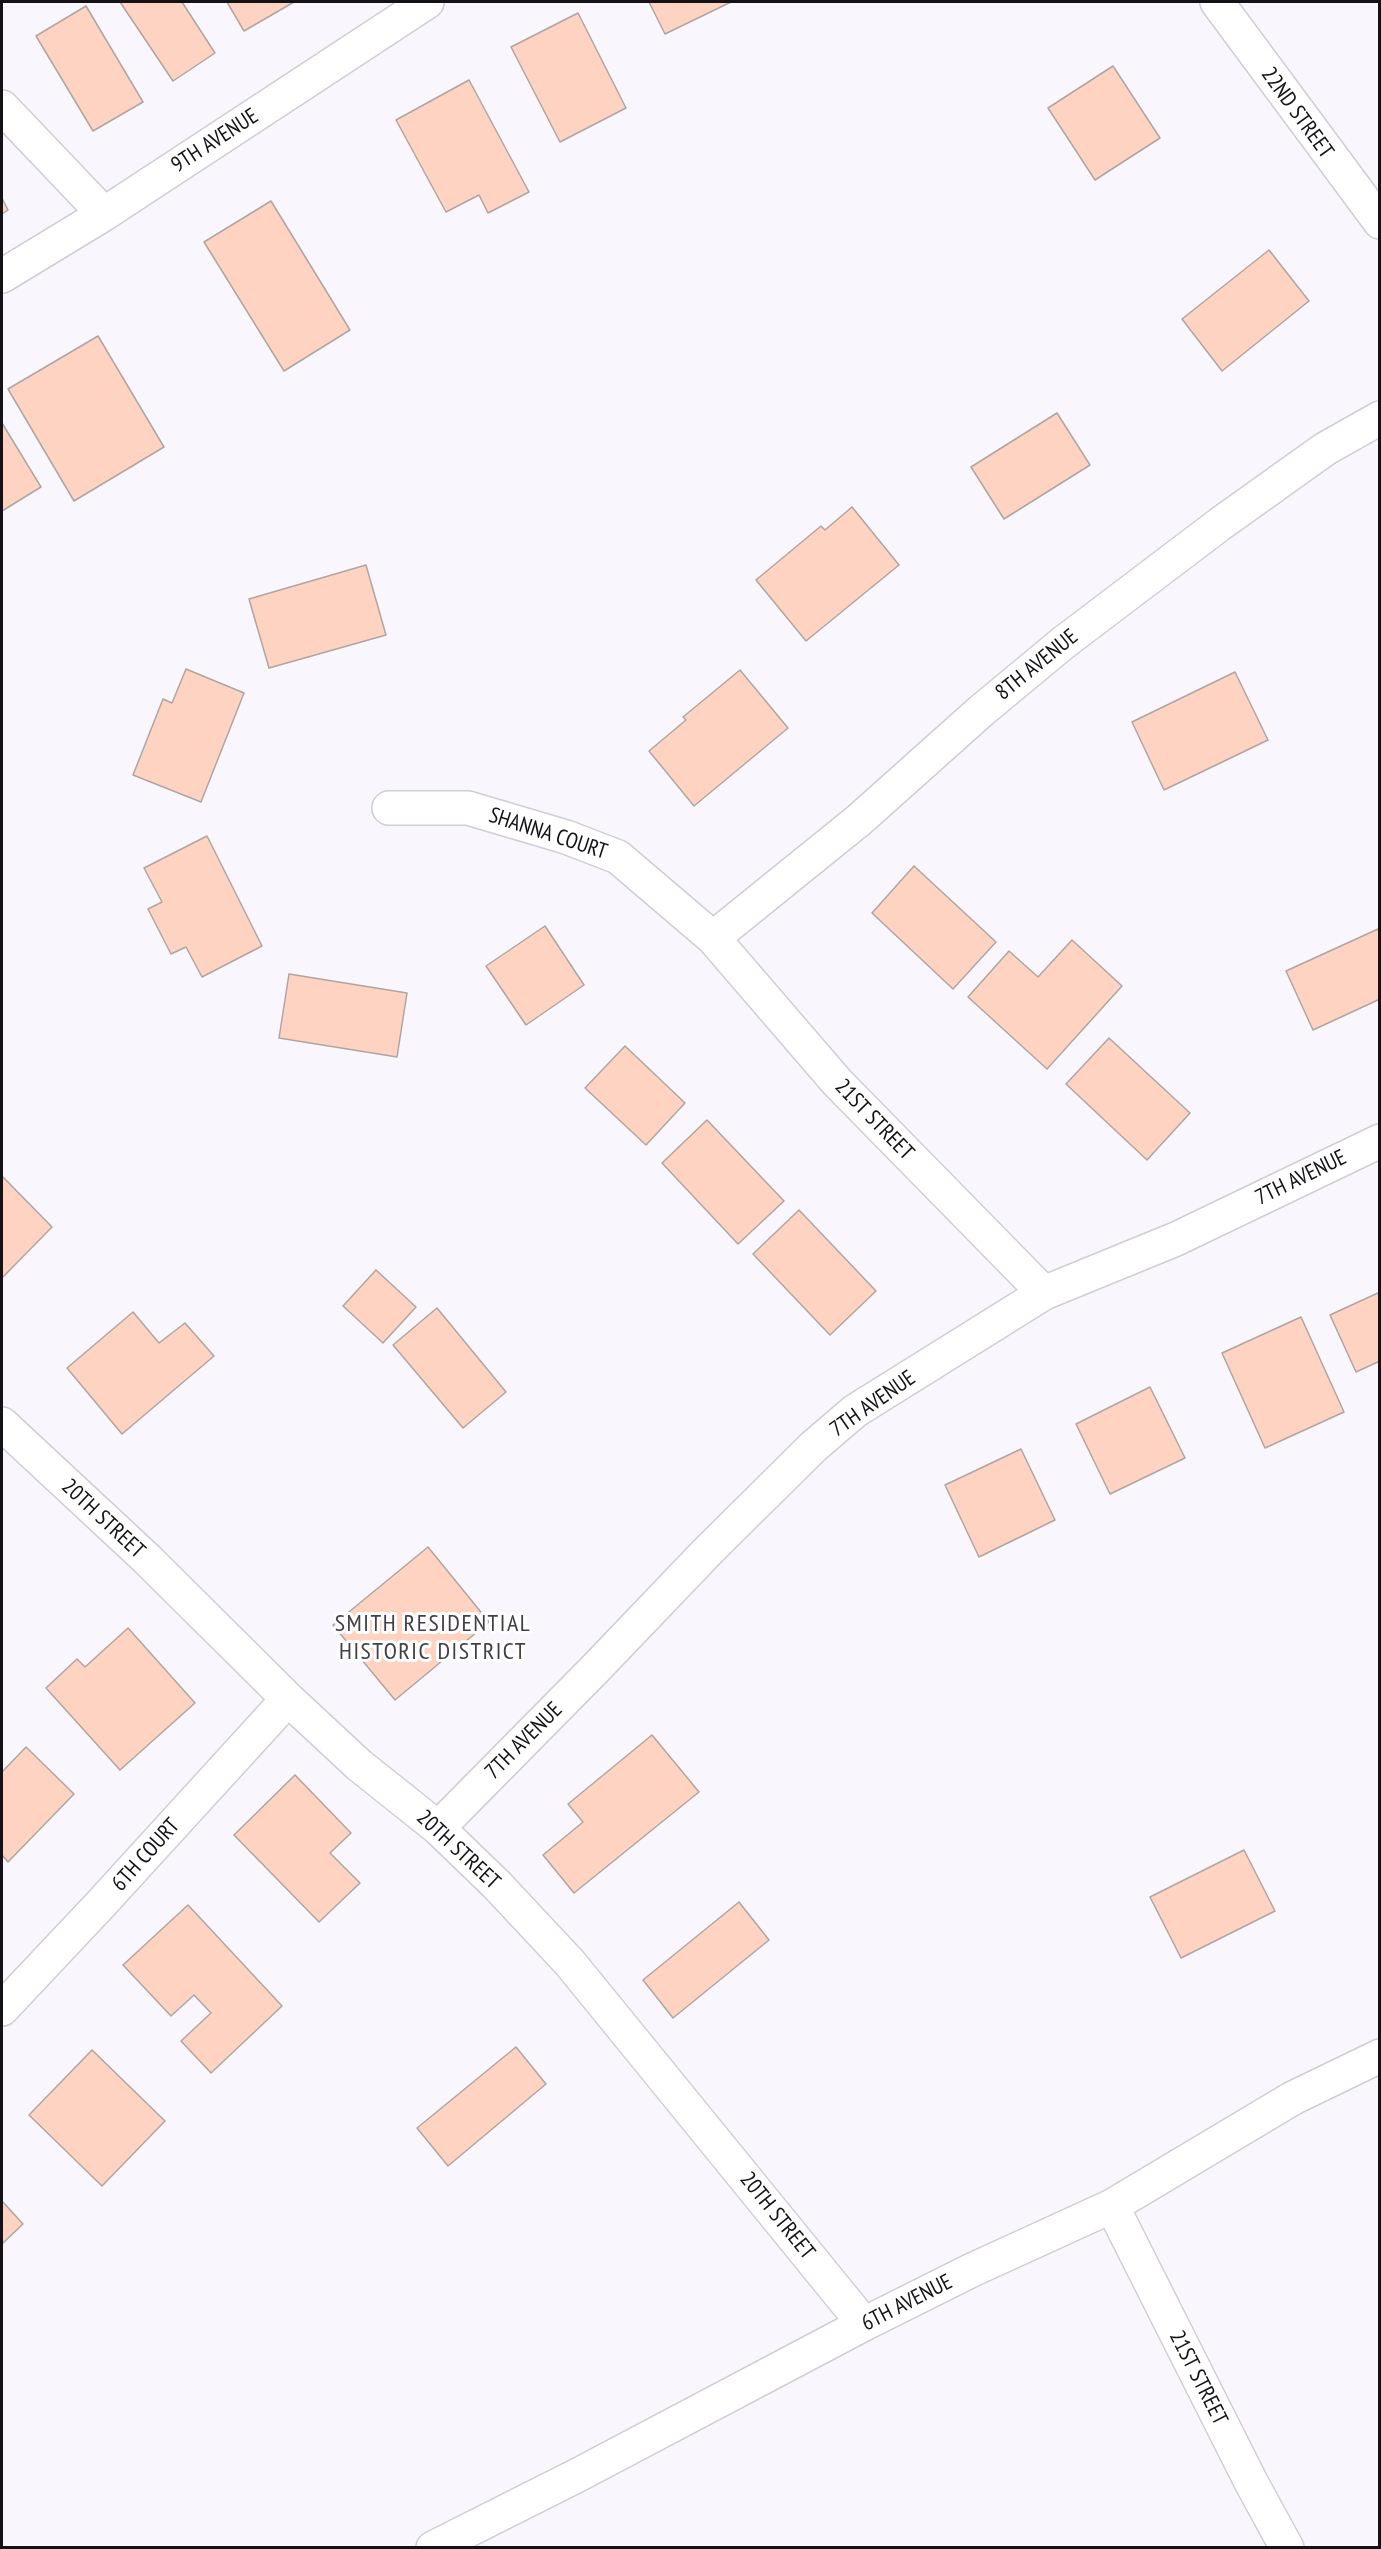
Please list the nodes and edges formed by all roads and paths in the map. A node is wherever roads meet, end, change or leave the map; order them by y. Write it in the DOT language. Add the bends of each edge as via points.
graph roads {
  1 [pos="427,2"];
  2 [pos="1217,2"];
  3 [pos="2,107"];
  4 [pos="104,214"];
  5 [pos="1380,222"];
  6 [pos="2,276"];
  7 [pos="1380,418"];
  8 [pos="389,808"];
  9 [pos="713,938"];
  10 [pos="1380,1141"];
  11 [pos="1044,1293"];
  12 [pos="2,1424"];
  13 [pos="288,1699"];
  14 [pos="438,1828"];
  15 [pos="2,2009"];
  16 [pos="1380,2056"];
  17 [pos="1112,2206"];
  18 [pos="864,2324"];
  19 [pos="433,2547"];
  20 [pos="1287,2547"];
  1 -- 4 [label="street, 9TH AVENUE"];
  2 -- 5 [label="street, 22ND STREET"];
  3 -- 4 [label="street"];
  4 -- 6 [label="street, 9TH AVENUE"];
  7 -- 9 [label="street, 8TH AVENUE" via="1316,456 1220,524 1063,643 859,820"];
  8 -- 9 [label="street, SHANNA COURT" via="468,808 618,857"];
  9 -- 11 [label="street, 21ST STREET" via="837,1082"];
  10 -- 11 [label="street, 7TH AVENUE" via="1176,1239"];
  11 -- 14 [label="street, 7TH AVENUE" via="855,1411 813,1448"];
  12 -- 13 [label="street, 20TH STREET" via="147,1559"];
  13 -- 14 [label="street, 20TH STREET" via="359,1765"];
  13 -- 15 [label="street, 6TH COURT"];
  14 -- 18 [label="street, 20TH STREET" via="570,1963"];
  16 -- 17 [label="street, 6TH AVENUE" via="1293,2098"];
  17 -- 18 [label="street, 6TH AVENUE"];
  17 -- 20 [label="street, 21ST STREET"];
  18 -- 19 [label="street, 6TH AVENUE" via="579,2475"];
}
